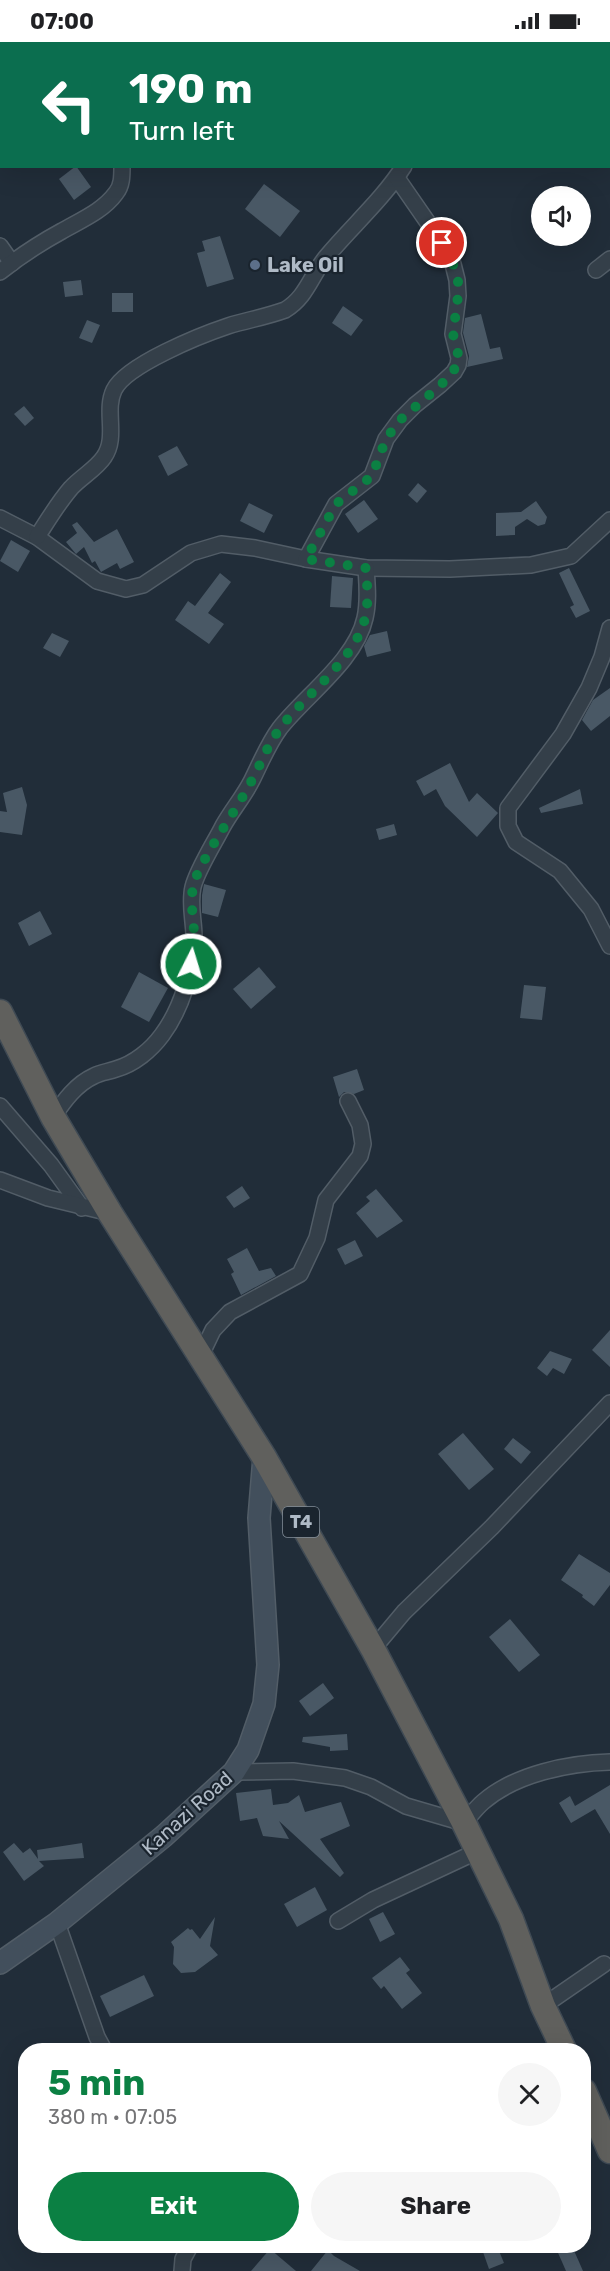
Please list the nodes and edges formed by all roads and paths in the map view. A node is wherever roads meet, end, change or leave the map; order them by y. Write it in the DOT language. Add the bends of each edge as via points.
graph roads {
  1 [pos="122,168"];
  2 [pos="401,172"];
  3 [pos="0,246"];
  4 [pos="610,260"];
  5 [pos="6,268"];
  6 [pos="596,270"];
  7 [pos="0,518"];
  8 [pos="610,520"];
  9 [pos="36,537"];
  10 [pos="306,559"];
  11 [pos="366,568"];
  12 [pos="610,628"];
  13 [pos="610,946"];
  14 [pos="0,1012"];
  15 [pos="348,1101"];
  16 [pos="0,1106"];
  17 [pos="53,1117"];
  18 [pos="0,1180"];
  19 [pos="82,1208"];
  20 [pos="110,1213"];
  21 [pos="200,1357"];
  22 [pos="610,1403"];
  23 [pos="264,1457"];
  24 [pos="373,1649"];
  25 [pos="610,1762"];
  26 [pos="234,1772"];
  27 [pos="464,1823"];
  28 [pos="478,1851"];
  29 [pos="338,1921"];
  30 [pos="57,1923"];
  31 [pos="0,1963"];
  32 [pos="604,1964"];
  33 [pos="543,2007"];
  34 [pos="100,2043"];
  35 [pos="561,2043"];
  36 [pos="591,2099"];
  37 [pos="603,2113"];
  38 [pos="610,2151"];
  39 [pos="186,2253"];
  40 [pos="182,2271"];
  1 -- 5 [label="street" via="117,192 105,205"];
  2 -- 9 [label="street" via="326,257 297,303 199,337 125,376 114,389 110,446 104,457 72,488"];
  2 -- 10 [label="street" via="442,243 458,280 453,334 458,365 400,420 386,439 372,476 336,504"];
  3 -- 5 [label="street"];
  4 -- 6 [label="street"];
  7 -- 9 [label="street"];
  8 -- 11 [label="street" via="571,556 531,565"];
  9 -- 10 [label="street" via="97,581 126,589 143,585 191,553 221,544"];
  10 -- 11 [label="street"];
  11 -- 17 [label="street" via="367,604 359,635 267,746 252,781 196,878 191,964 174,1016 146,1052 132,1063 92,1076 65,1098"];
  12 -- 13 [label="street" via="589,688 562,734 508,808 508,826 516,842 560,871 591,909"];
  14 -- 17 [label="highway, T4"];
  15 -- 21 [label="street" via="360,1125 360,1156 326,1200 317,1238 300,1274 230,1312 213,1330"];
  16 -- 19 [label="street"];
  17 -- 20 [label="highway, T4"];
  18 -- 19 [label="street"];
  19 -- 20 [label="street"];
  20 -- 21 [label="highway, T4"];
  21 -- 23 [label="highway, T4"];
  22 -- 24 [label="street" via="500,1519 404,1611"];
  23 -- 24 [label="highway, T4"];
  23 -- 26 [label="main road, Kanazi Road" via="259,1518 268,1665 264,1704 255,1734"];
  24 -- 27 [label="highway, T4"];
  25 -- 27 [label="street" via="593,1762 524,1778 484,1801"];
  26 -- 27 [label="street" via="293,1771 345,1778 406,1806"];
  26 -- 30 [label="main road, Kanazi Road" via="164,1836"];
  27 -- 28 [label="highway, T4"];
  28 -- 29 [label="street" via="373,1900"];
  28 -- 33 [label="highway, T4" via="511,1919"];
  30 -- 31 [label="main road, Kanazi Road"];
  30 -- 34 [label="street"];
  32 -- 33 [label="street"];
  33 -- 35 [label="highway, T4"];
  36 -- 37 [label="highway"];
  37 -- 38 [label="highway"];
  39 -- 40 [label="street"];
}
